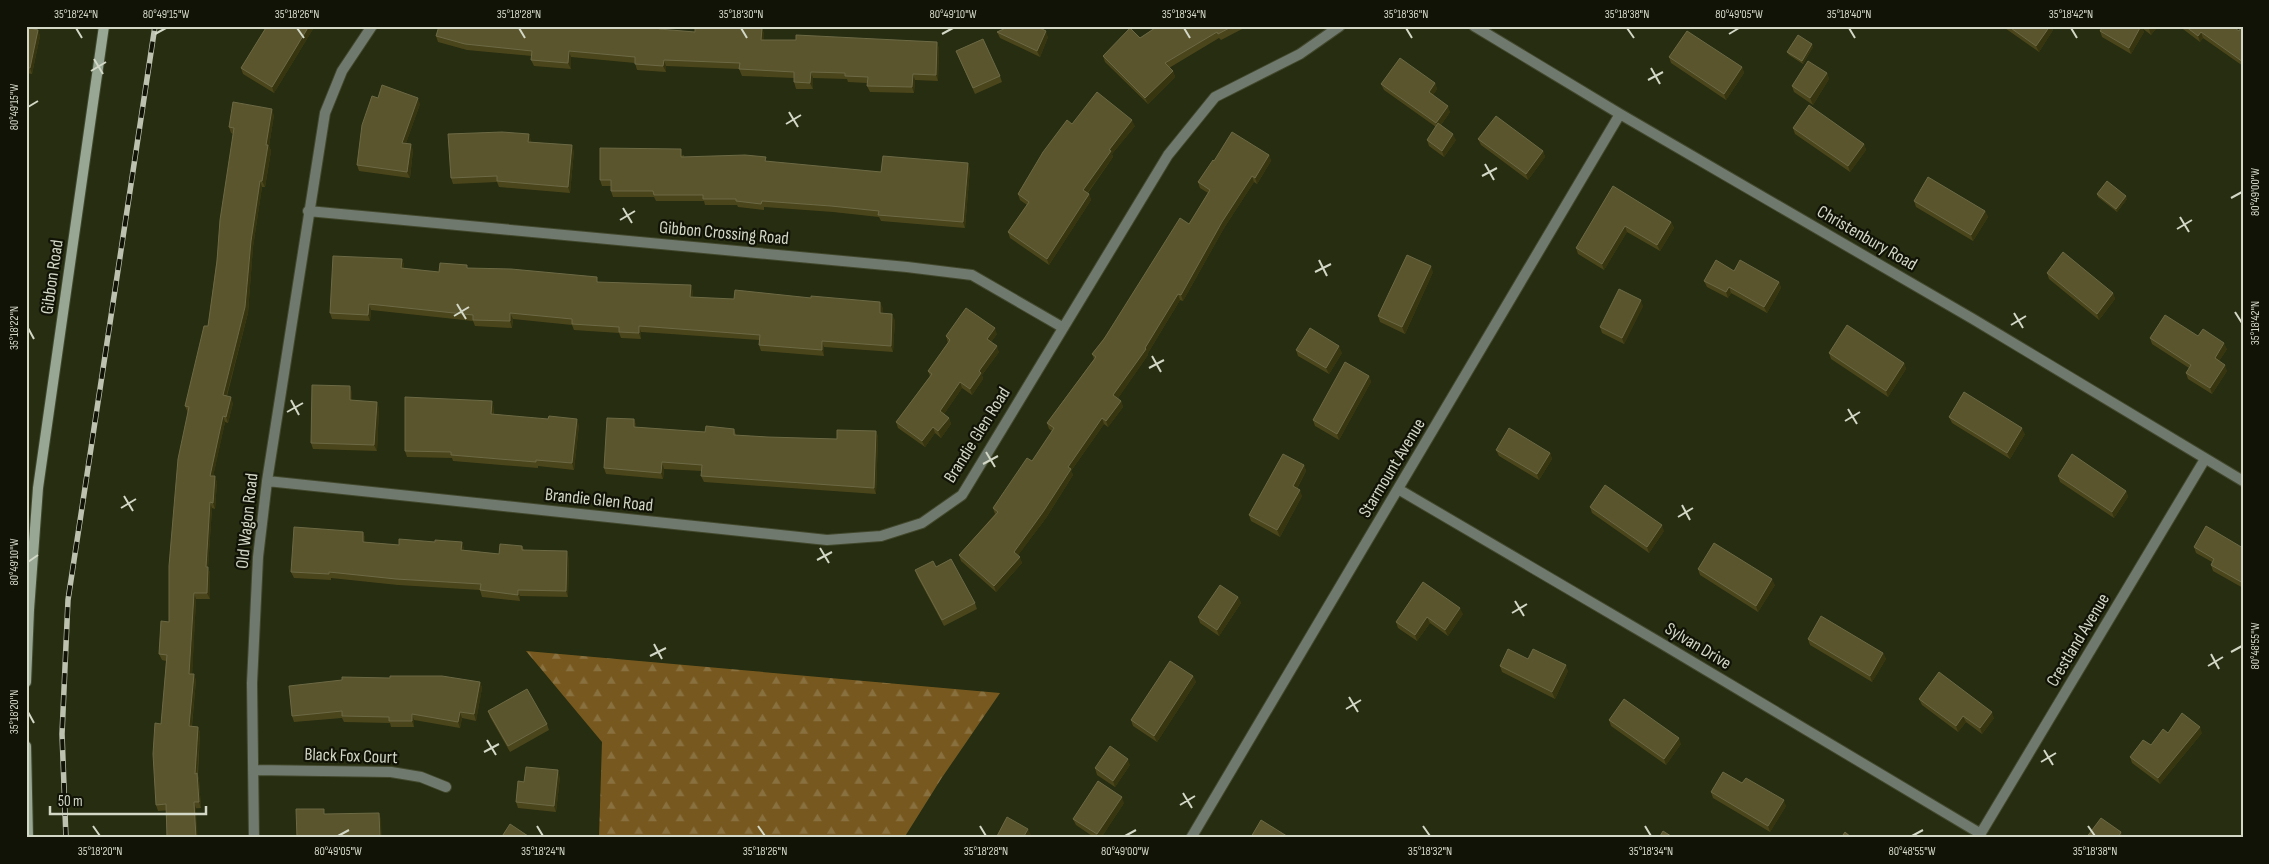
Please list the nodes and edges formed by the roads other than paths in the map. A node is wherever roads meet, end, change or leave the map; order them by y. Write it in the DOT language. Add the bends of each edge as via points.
graph roads {
  1 [pos="104,26"];
  2 [pos="372,26"];
  3 [pos="1340,26"];
  4 [pos="1474,26"];
  5 [pos="1620,114"];
  6 [pos="308,211"];
  7 [pos="1062,327"];
  8 [pos="2205,459"];
  9 [pos="267,481"];
  10 [pos="2243,481"];
  11 [pos="1398,489"];
  12 [pos="28,610"];
  13 [pos="26,682"];
  14 [pos="26,746"];
  15 [pos="253,770"];
  16 [pos="446,787"];
  17 [pos="1980,836"];
  18 [pos="28,838"];
  19 [pos="254,838"];
  20 [pos="1191,838"];
  1 -- 12 [label="main road, Gibbon Road" via="43,455"];
  2 -- 6 [label="street, Old Wagon Road" via="342,71 325,113"];
  3 -- 7 [label="street, Brandie Glen Road" via="1300,54 1216,97 1168,155"];
  4 -- 5 [label="street, Christenbury Road"];
  5 -- 8 [label="street, Christenbury Road" via="1973,319"];
  5 -- 11 [label="street, Starmount Avenue"];
  6 -- 7 [label="street, Gibbon Crossing Road" via="972,275"];
  6 -- 9 [label="street, Old Wagon Road"];
  7 -- 9 [label="street, Brandie Glen Road" via="962,495 922,523 881,536 827,540"];
  8 -- 10 [label="street, Christenbury Road"];
  8 -- 17 [label="street, Crestland Avenue"];
  9 -- 15 [label="street, Old Wagon Road" via="258,557 252,683"];
  11 -- 17 [label="street, Sylvan Drive"];
  11 -- 20 [label="street, Starmount Avenue"];
  12 -- 13 [label="main road, Gibbon Road"];
  14 -- 18 [label="main road"];
  15 -- 16 [label="street, Black Fox Court" via="391,772 421,777"];
  15 -- 19 [label="street, Old Wagon Road"];
}
